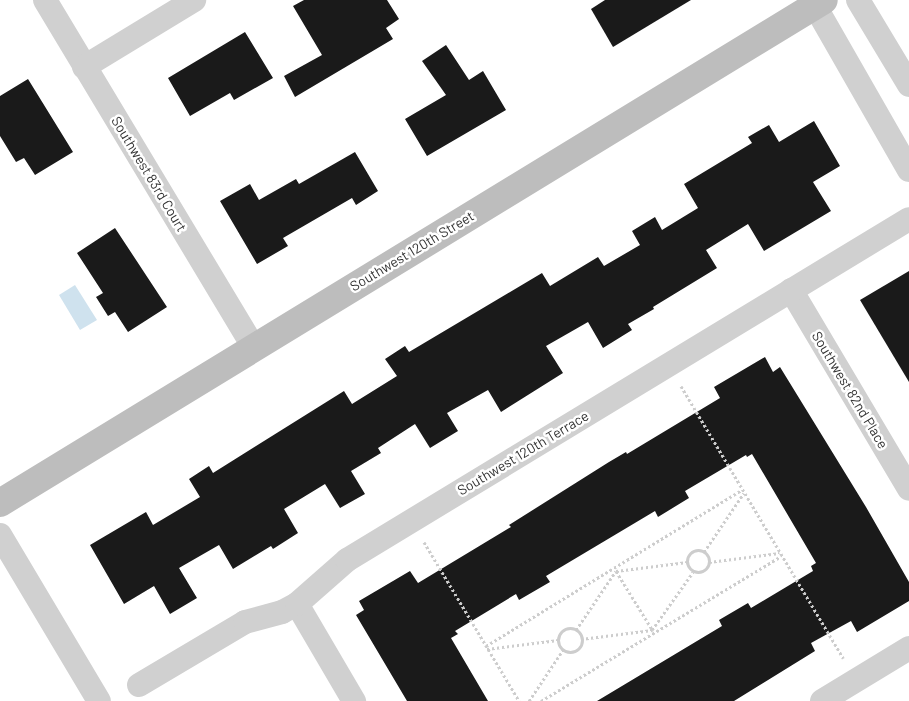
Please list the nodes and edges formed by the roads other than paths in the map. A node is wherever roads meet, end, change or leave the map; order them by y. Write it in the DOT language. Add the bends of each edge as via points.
graph roads {
  1 [pos="45,0"];
  2 [pos="194,0"];
  3 [pos="858,0"];
  4 [pos="820,3"];
  5 [pos="786,10"];
  6 [pos="84,67"];
  7 [pos="909,85"];
  8 [pos="883,124"];
  9 [pos="909,136"];
  10 [pos="909,170"];
  11 [pos="909,219"];
  12 [pos="791,290"];
  13 [pos="254,348"];
  14 [pos="909,489"];
  15 [pos="0,503"];
  16 [pos="0,535"];
  17 [pos="297,604"];
  18 [pos="909,648"];
  19 [pos="140,685"];
  20 [pos="100,701"];
  21 [pos="354,701"];
  22 [pos="822,701"];
  1 -- 6 [label="street, Southwest 83rd Court"];
  2 -- 6 [label="street"];
  3 -- 7 [label="street"];
  4 -- 5 [label="street, Southwest 120th Street"];
  4 -- 8 [label="street"];
  5 -- 13 [label="street, Southwest 120th Street"];
  6 -- 13 [label="street, Southwest 83rd Court"];
  8 -- 9 [label="street" via="895,133"];
  8 -- 10 [label="street"];
  11 -- 12 [label="street, Southwest 120th Terrace"];
  12 -- 14 [label="street, Southwest 82nd Place"];
  12 -- 17 [label="street, Southwest 120th Terrace" via="347,560"];
  13 -- 15 [label="street, Southwest 120th Street"];
  16 -- 20 [label="street"];
  17 -- 19 [label="street, Southwest 120th Terrace" via="282,612 246,622"];
  17 -- 21 [label="street"];
  18 -- 22 [label="street"];
}
